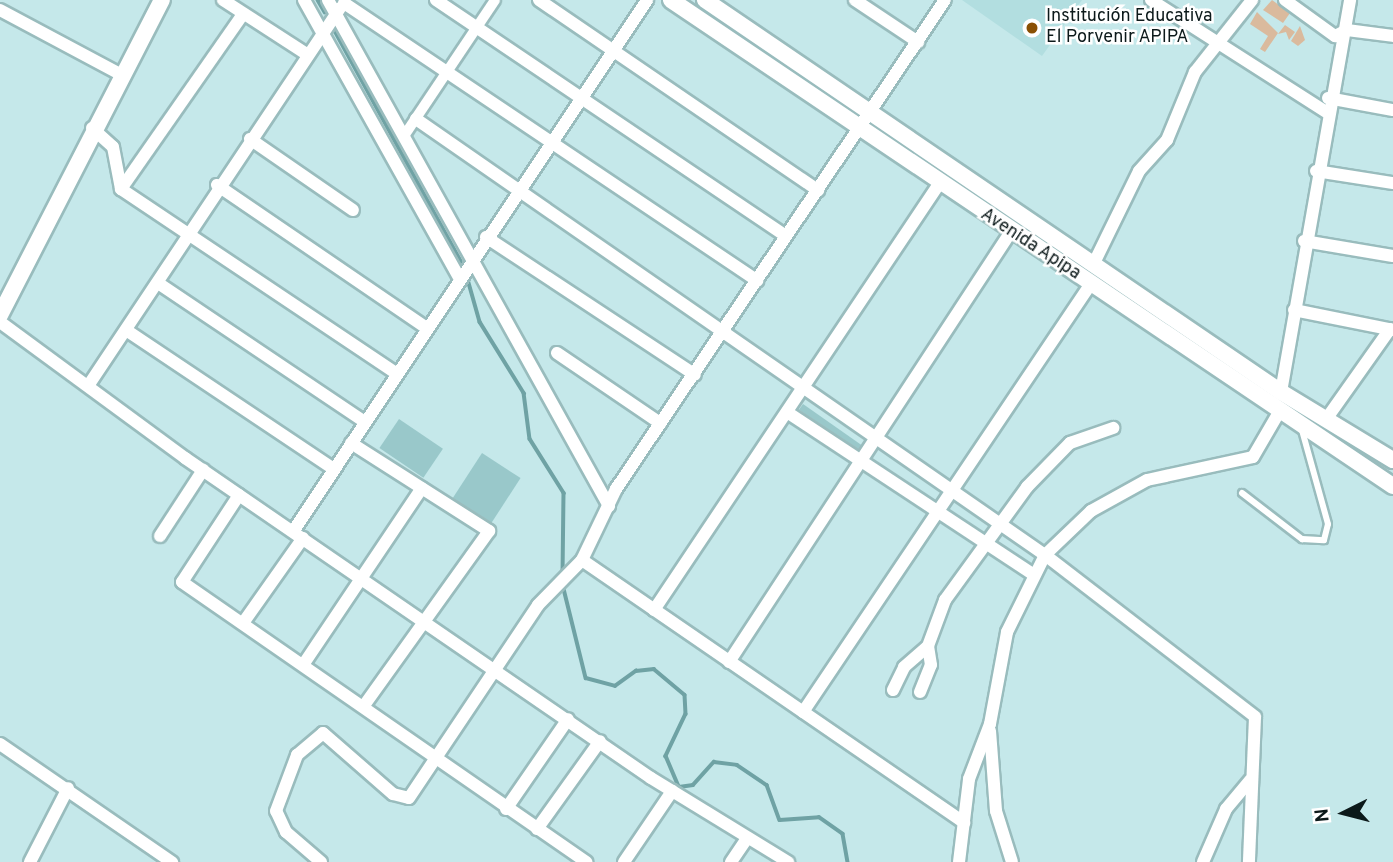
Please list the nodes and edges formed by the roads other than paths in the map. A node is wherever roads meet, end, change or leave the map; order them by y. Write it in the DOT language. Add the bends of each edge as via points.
graph roads {
  1 [pos="162,0"];
  2 [pos="223,0"];
  3 [pos="304,0"];
  4 [pos="328,0"];
  5 [pos="436,0"];
  6 [pos="495,0"];
  7 [pos="538,0"];
  8 [pos="647,0"];
  9 [pos="671,0"];
  10 [pos="705,0"];
  11 [pos="855,0"];
  12 [pos="945,0"];
  13 [pos="1151,0"];
  14 [pos="1252,0"];
  15 [pos="1285,0"];
  16 [pos="1350,0"];
  17 [pos="342,6"];
  18 [pos="0,9"];
  19 [pos="243,13"];
  20 [pos="477,26"];
  21 [pos="1347,30"];
  22 [pos="322,33"];
  23 [pos="1393,36"];
  24 [pos="918,42"];
  25 [pos="1219,44"];
  26 [pos="615,52"];
  27 [pos="308,55"];
  28 [pos="445,74"];
  29 [pos="120,75"];
  30 [pos="584,98"];
  31 [pos="1327,105"];
  32 [pos="1393,110"];
  33 [pos="870,111"];
  34 [pos="416,118"];
  35 [pos="92,128"];
  36 [pos="859,128"];
  37 [pos="406,133"];
  38 [pos="250,139"];
  39 [pos="547,144"];
  40 [pos="1316,171"];
  41 [pos="1393,183"];
  42 [pos="939,184"];
  43 [pos="218,185"];
  44 [pos="121,189"];
  45 [pos="818,190"];
  46 [pos="517,191"];
  47 [pos="354,210"];
  48 [pos="1010,233"];
  49 [pos="786,236"];
  50 [pos="185,237"];
  51 [pos="486,237"];
  52 [pos="1304,241"];
  53 [pos="474,256"];
  54 [pos="1393,256"];
  55 [pos="1094,263"];
  56 [pos="459,277"];
  57 [pos="757,281"];
  58 [pos="158,282"];
  59 [pos="1090,285"];
  60 [pos="1294,310"];
  61 [pos="0,316"];
  62 [pos="0,321"];
  63 [pos="428,329"];
  64 [pos="1392,329"];
  65 [pos="126,330"];
  66 [pos="725,331"];
  67 [pos="557,353"];
  68 [pos="397,374"];
  69 [pos="695,375"];
  70 [pos="90,383"];
  71 [pos="803,390"];
  72 [pos="1281,392"];
  73 [pos="788,412"];
  74 [pos="1278,414"];
  75 [pos="1327,418"];
  76 [pos="365,422"];
  77 [pos="660,423"];
  78 [pos="1113,428"];
  79 [pos="1302,429"];
  80 [pos="879,442"];
  81 [pos="351,443"];
  82 [pos="1391,455"];
  83 [pos="864,463"];
  84 [pos="334,469"];
  85 [pos="202,470"];
  86 [pos="1393,486"];
  87 [pos="422,488"];
  88 [pos="1242,494"];
  89 [pos="239,495"];
  90 [pos="953,495"];
  91 [pos="609,506"];
  92 [pos="942,512"];
  93 [pos="998,523"];
  94 [pos="299,534"];
  95 [pos="160,536"];
  96 [pos="986,542"];
  97 [pos="1045,555"];
  98 [pos="582,560"];
  99 [pos="1033,574"];
  100 [pos="365,580"];
  101 [pos="654,610"];
  102 [pos="425,621"];
  103 [pos="243,623"];
  104 [pos="928,646"];
  105 [pos="730,662"];
  106 [pos="303,665"];
  107 [pos="495,670"];
  108 [pos="893,690"];
  109 [pos="920,692"];
  110 [pos="363,707"];
  111 [pos="803,712"];
  112 [pos="568,719"];
  113 [pos="990,724"];
  114 [pos="600,741"];
  115 [pos="0,744"];
  116 [pos="434,761"];
  117 [pos="1250,780"];
  118 [pos="68,788"];
  119 [pos="672,791"];
  120 [pos="506,809"];
  121 [pos="964,823"];
  122 [pos="537,829"];
  123 [pos="745,841"];
  124 [pos="30,862"];
  125 [pos="172,862"];
  126 [pos="321,862"];
  127 [pos="587,862"];
  128 [pos="624,862"];
  129 [pos="731,862"];
  130 [pos="788,862"];
  131 [pos="959,862"];
  132 [pos="1012,862"];
  133 [pos="1203,862"];
  134 [pos="1249,862"];
  1 -- 29 [label="street"];
  2 -- 19 [label="street"];
  3 -- 22 [label="street"];
  4 -- 17 [label="street"];
  5 -- 20 [label="street"];
  6 -- 20 [label="street"];
  7 -- 26 [label="street"];
  8 -- 26 [label="street"];
  9 -- 36 [label="street, Avenida Apipa"];
  10 -- 33 [label="street, Avenida Apipa"];
  11 -- 24 [label="street"];
  12 -- 24 [label="street"];
  13 -- 25 [label="street"];
  14 -- 25 [label="street"];
  15 -- 21 [label="street" via="1335,36"];
  16 -- 21 [label="street"];
  17 -- 22 [label="street"];
  17 -- 28 [label="street"];
  17 -- 37 [label="street"];
  18 -- 29 [label="street"];
  19 -- 27 [label="street"];
  19 -- 44 [label="street"];
  20 -- 28 [label="street"];
  20 -- 30 [label="street"];
  21 -- 23 [label="street"];
  21 -- 31 [label="street"];
  22 -- 27 [label="street"];
  22 -- 56 [label="street"];
  24 -- 33 [label="street"];
  25 -- 31 [label="street"];
  25 -- 55 [label="street" via="1195,72 1167,140 1139,171"];
  26 -- 30 [label="street"];
  26 -- 45 [label="street"];
  27 -- 38 [label="street"];
  28 -- 34 [label="street"];
  28 -- 39 [label="street"];
  29 -- 35 [label="street"];
  30 -- 39 [label="street"];
  30 -- 49 [label="street"];
  31 -- 32 [label="street"];
  31 -- 40 [label="street"];
  33 -- 36 [label="street"];
  33 -- 55 [label="street, Avenida Apipa"];
  34 -- 37 [label="street"];
  34 -- 46 [label="street"];
  35 -- 44 [label="street" via="113,147"];
  35 -- 61 [label="street"];
  36 -- 42 [label="street, Avenida Apipa"];
  36 -- 45 [label="street"];
  37 -- 53 [label="street"];
  38 -- 43 [label="street"];
  38 -- 47 [label="street"];
  39 -- 46 [label="street"];
  39 -- 57 [label="street"];
  40 -- 41 [label="street"];
  40 -- 52 [label="street"];
  42 -- 48 [label="street, Avenida Apipa"];
  42 -- 71 [label="street"];
  43 -- 50 [label="street"];
  43 -- 63 [label="street"];
  44 -- 50 [label="street"];
  45 -- 49 [label="street"];
  46 -- 51 [label="street"];
  46 -- 66 [label="street"];
  48 -- 59 [label="street, Avenida Apipa"];
  48 -- 80 [label="street"];
  49 -- 57 [label="street"];
  50 -- 58 [label="street"];
  50 -- 68 [label="street"];
  51 -- 53 [label="street"];
  51 -- 69 [label="street"];
  52 -- 54 [label="street"];
  52 -- 60 [label="street"];
  53 -- 56 [label="street"];
  53 -- 91 [label="street"];
  55 -- 72 [label="street, Avenida Apipa"];
  56 -- 63 [label="street"];
  57 -- 66 [label="street"];
  58 -- 65 [label="street"];
  58 -- 76 [label="street"];
  59 -- 74 [label="street, Avenida Apipa"];
  59 -- 90 [label="street"];
  60 -- 64 [label="street"];
  60 -- 72 [label="street"];
  62 -- 70 [label="street"];
  63 -- 68 [label="street"];
  64 -- 75 [label="street"];
  65 -- 70 [label="street"];
  65 -- 84 [label="street"];
  66 -- 69 [label="street"];
  66 -- 71 [label="street"];
  67 -- 77 [label="street"];
  68 -- 76 [label="street"];
  69 -- 77 [label="street"];
  70 -- 85 [label="street"];
  71 -- 73 [label="street"];
  71 -- 80 [label="street"];
  72 -- 75 [label="street, Avenida Apipa"];
  73 -- 83 [label="street"];
  73 -- 101 [label="street"];
  74 -- 79 [label="street, Avenida Apipa"];
  74 -- 97 [label="street" via="1253,457 1147,480 1091,511"];
  75 -- 82 [label="street, Avenida Apipa"];
  76 -- 81 [label="street"];
  77 -- 91 [label="street"];
  78 -- 93 [label="street" via="1070,443"];
  79 -- 86 [label="street, Avenida Apipa"];
  79 -- 88 [label="lane" via="1328,524 1324,540 1302,539"];
  80 -- 83 [label="street"];
  80 -- 90 [label="street"];
  81 -- 84 [label="street"];
  81 -- 87 [label="street"];
  83 -- 92 [label="street"];
  83 -- 105 [label="street"];
  84 -- 94 [label="street"];
  85 -- 89 [label="street"];
  85 -- 95 [label="street"];
  87 -- 100 [label="street"];
  87 -- 102 [label="street" via="489,531"];
  89 -- 94 [label="street"];
  89 -- 103 [label="street" via="182,582"];
  90 -- 92 [label="street"];
  90 -- 93 [label="street"];
  91 -- 98 [label="street"];
  92 -- 96 [label="street"];
  92 -- 111 [label="street"];
  93 -- 96 [label="street"];
  93 -- 97 [label="street"];
  94 -- 100 [label="street"];
  94 -- 103 [label="street"];
  96 -- 99 [label="street"];
  96 -- 104 [label="street" via="945,600"];
  97 -- 99 [label="street"];
  97 -- 117 [label="street" via="1255,717"];
  98 -- 101 [label="street"];
  98 -- 107 [label="street" via="550,590"];
  99 -- 113 [label="street" via="1007,632"];
  100 -- 102 [label="street"];
  100 -- 106 [label="street"];
  101 -- 105 [label="street"];
  102 -- 107 [label="street"];
  102 -- 110 [label="street"];
  103 -- 106 [label="street"];
  104 -- 108 [label="street" via="904,667"];
  104 -- 109 [label="street" via="931,665"];
  105 -- 111 [label="street"];
  106 -- 110 [label="street"];
  107 -- 112 [label="street"];
  107 -- 116 [label="street"];
  110 -- 116 [label="street"];
  111 -- 121 [label="street"];
  112 -- 114 [label="street"];
  112 -- 120 [label="street"];
  113 -- 121 [label="street" via="969,779"];
  113 -- 132 [label="street" via="992,786"];
  114 -- 119 [label="street"];
  114 -- 122 [label="street"];
  115 -- 118 [label="street"];
  116 -- 120 [label="street"];
  116 -- 126 [label="street" via="409,798 401,797 323,733 311,739 297,755 276,811 286,832"];
  117 -- 133 [label="street" via="1226,809"];
  117 -- 134 [label="street"];
  118 -- 124 [label="street"];
  118 -- 125 [label="street"];
  119 -- 123 [label="street"];
  119 -- 128 [label="street"];
  120 -- 122 [label="street"];
  121 -- 131 [label="street"];
  122 -- 127 [label="street"];
  123 -- 129 [label="street"];
  123 -- 130 [label="street"];
}
